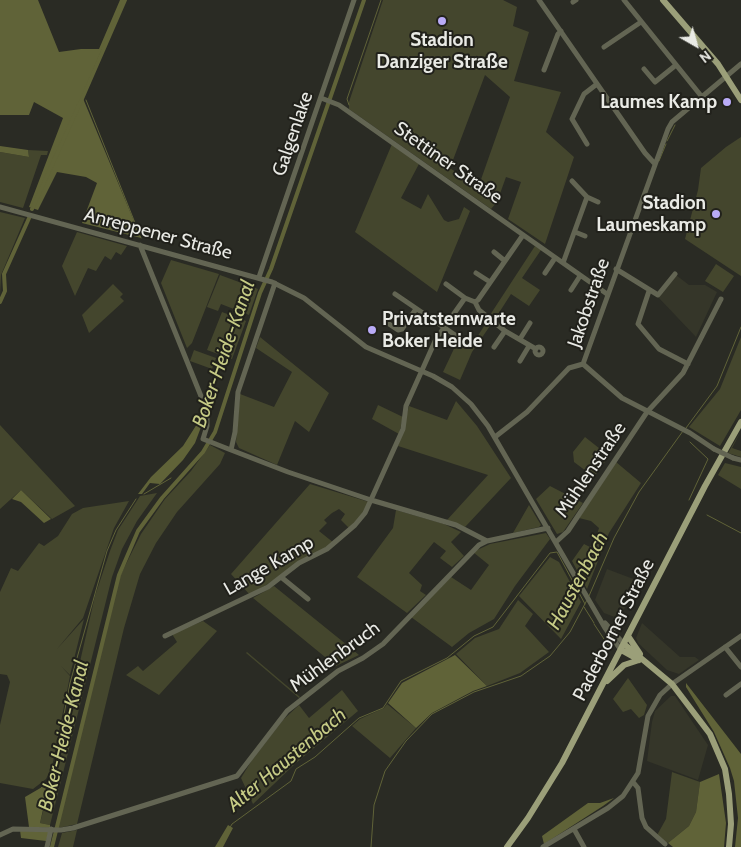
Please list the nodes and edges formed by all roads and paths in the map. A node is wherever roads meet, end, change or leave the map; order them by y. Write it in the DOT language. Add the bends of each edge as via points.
graph roads {
  1 [pos="354,0"];
  2 [pos="539,0"];
  3 [pos="624,0"];
  4 [pos="663,0"];
  5 [pos="641,22"];
  6 [pos="561,31"];
  7 [pos="604,47"];
  8 [pos="741,64"];
  9 [pos="676,65"];
  10 [pos="644,68"];
  11 [pos="544,70"];
  12 [pos="726,76"];
  13 [pos="597,84"];
  14 [pos="702,97"];
  15 [pos="323,98"];
  16 [pos="741,100"];
  17 [pos="587,144"];
  18 [pos="655,164"];
  19 [pos="572,181"];
  20 [pos="587,197"];
  21 [pos="598,202"];
  22 [pos="0,207"];
  23 [pos="575,232"];
  24 [pos="523,235"];
  25 [pos="585,236"];
  26 [pos="140,245"];
  27 [pos="494,252"];
  28 [pos="555,258"];
  29 [pos="505,261"];
  30 [pos="563,263"];
  31 [pos="616,269"];
  32 [pos="545,272"];
  33 [pos="476,273"];
  34 [pos="675,274"];
  35 [pos="580,276"];
  36 [pos="267,280"];
  37 [pos="490,282"];
  38 [pos="446,284"];
  39 [pos="571,290"];
  40 [pos="649,291"];
  41 [pos="396,294"];
  42 [pos="607,294"];
  43 [pos="465,298"];
  44 [pos="721,299"];
  45 [pos="475,302"];
  46 [pos="416,309"];
  47 [pos="530,323"];
  48 [pos="389,324"];
  49 [pos="444,328"];
  50 [pos="505,331"];
  51 [pos="458,337"];
  52 [pos="520,339"];
  53 [pos="529,346"];
  54 [pos="494,347"];
  55 [pos="536,350"];
  56 [pos="520,361"];
  57 [pos="583,364"];
  58 [pos="688,364"];
  59 [pos="422,371"];
  60 [pos="647,412"];
  61 [pos="741,422"];
  62 [pos="495,437"];
  63 [pos="231,450"];
  64 [pos="741,460"];
  65 [pos="371,500"];
  66 [pos="548,528"];
  67 [pos="487,541"];
  68 [pos="556,542"];
  69 [pos="281,577"];
  70 [pos="308,599"];
  71 [pos="165,636"];
  72 [pos="628,636"];
  73 [pos="741,636"];
  74 [pos="623,647"];
  75 [pos="726,647"];
  76 [pos="642,660"];
  77 [pos="741,667"];
  78 [pos="672,684"];
  79 [pos="741,684"];
  80 [pos="603,686"];
  81 [pos="726,695"];
  82 [pos="633,782"];
  83 [pos="574,828"];
  84 [pos="51,829"];
  85 [pos="0,835"];
  86 [pos="665,844"];
  87 [pos="47,847"];
  88 [pos="507,847"];
  89 [pos="543,847"];
  90 [pos="584,847"];
  91 [pos="729,847"];
  1 -- 15 [label="street, Galgenlake"];
  2 -- 6 [label="street"];
  3 -- 5 [label="street"];
  4 -- 12 [label="main road"];
  5 -- 7 [label="street"];
  5 -- 9 [label="street"];
  6 -- 11 [label="street"];
  6 -- 13 [label="street"];
  8 -- 12 [label="street, Jakobstraße"];
  9 -- 10 [label="street" via="655,82"];
  9 -- 14 [label="street"];
  12 -- 14 [label="street, Jakobstraße"];
  12 -- 16 [label="main road"];
  13 -- 17 [label="street" via="584,94 572,119"];
  13 -- 18 [label="street"];
  14 -- 18 [label="street, Jakobstraße" via="672,122"];
  15 -- 24 [label="street, Stettiner Straße"];
  15 -- 36 [label="street, Galgenlake"];
  18 -- 31 [label="street, Jakobstraße"];
  19 -- 20 [label="street"];
  20 -- 21 [label="street"];
  20 -- 23 [label="street"];
  22 -- 26 [label="street, Anreppener Straße"];
  23 -- 25 [label="street"];
  23 -- 30 [label="street"];
  24 -- 28 [label="street, Stettiner Straße"];
  24 -- 29 [label="street"];
  26 -- 36 [label="street, Anreppener Straße"];
  26 -- 63 [label="street" via="207,411 202,439"];
  27 -- 29 [label="street"];
  28 -- 30 [label="street, Stettiner Straße"];
  28 -- 32 [label="street"];
  29 -- 37 [label="street"];
  30 -- 35 [label="street, Stettiner Straße"];
  31 -- 40 [label="street"];
  31 -- 42 [label="street, Jakobstraße"];
  33 -- 37 [label="street"];
  34 -- 40 [label="street" via="659,294"];
  35 -- 39 [label="street"];
  35 -- 42 [label="street, Stettiner Straße"];
  36 -- 59 [label="street, Anreppener Straße" via="304,298 366,347"];
  36 -- 63 [label="street, Galgenlake" via="238,392"];
  37 -- 45 [label="street"];
  38 -- 43 [label="street"];
  40 -- 58 [label="street" via="638,324 659,349"];
  41 -- 46 [label="street"];
  42 -- 57 [label="street, Jakobstraße"];
  43 -- 45 [label="street"];
  43 -- 49 [label="street, Lange Kamp"];
  44 -- 58 [label="street, Mühlenstraße"];
  45 -- 50 [label="street" via="478,310"];
  46 -- 48 [label="street" via="402,329"];
  46 -- 49 [label="street"];
  47 -- 52 [label="street"];
  49 -- 51 [label="street"];
  49 -- 59 [label="street, Lange Kamp"];
  50 -- 52 [label="street"];
  50 -- 54 [label="street"];
  52 -- 53 [label="street"];
  53 -- 55 [label="street"];
  53 -- 56 [label="street"];
  57 -- 60 [label="street" via="622,398"];
  57 -- 62 [label="street" via="569,368 528,412"];
  58 -- 60 [label="street, Mühlenstraße" via="676,383"];
  59 -- 62 [label="street, Anreppener Straße" via="461,394"];
  59 -- 65 [label="street, Lange Kamp" via="406,406 403,429"];
  60 -- 64 [label="street, bridge"];
  60 -- 68 [label="street, Mühlenstraße" via="568,531"];
  61 -- 72 [label="main road, Paderborner Straße"];
  62 -- 66 [label="street, Anreppener Straße"];
  63 -- 65 [label="street"];
  65 -- 67 [label="street" via="456,525"];
  65 -- 69 [label="street, Lange Kamp" via="365,513 344,536"];
  66 -- 67 [label="street, Mühlenbruch"];
  66 -- 68 [label="street, Anreppener Straße"];
  67 -- 84 [label="street, Mühlenbruch" via="473,550 383,644 338,671 287,711 237,776 60,830"];
  68 -- 74 [label="street, Anreppener Straße" via="601,619"];
  69 -- 70 [label="street"];
  69 -- 71 [label="street, Lange Kamp" via="244,600"];
  72 -- 74 [label="main road, Paderborner Straße"];
  72 -- 76 [label="main road"];
  73 -- 75 [label="street"];
  74 -- 76 [label="main road"];
  74 -- 80 [label="main road, Paderborner Straße"];
  75 -- 77 [label="street"];
  75 -- 78 [label="street"];
  76 -- 78 [label="main road" via="654,666"];
  76 -- 80 [label="main road" via="624,665"];
  78 -- 82 [label="street" via="660,695 648,716 642,760"];
  78 -- 91 [label="main road" via="710,734 722,762 729,794"];
  79 -- 81 [label="street"];
  80 -- 88 [label="main road, Paderborner Straße" via="545,792"];
  82 -- 83 [label="street" via="608,808"];
  82 -- 86 [label="street" via="638,788 646,828"];
  83 -- 89 [label="street"];
  83 -- 90 [label="street"];
  84 -- 85 [label="street, Mühlenbruch" via="12,829"];
  84 -- 87 [label="street"];
}
